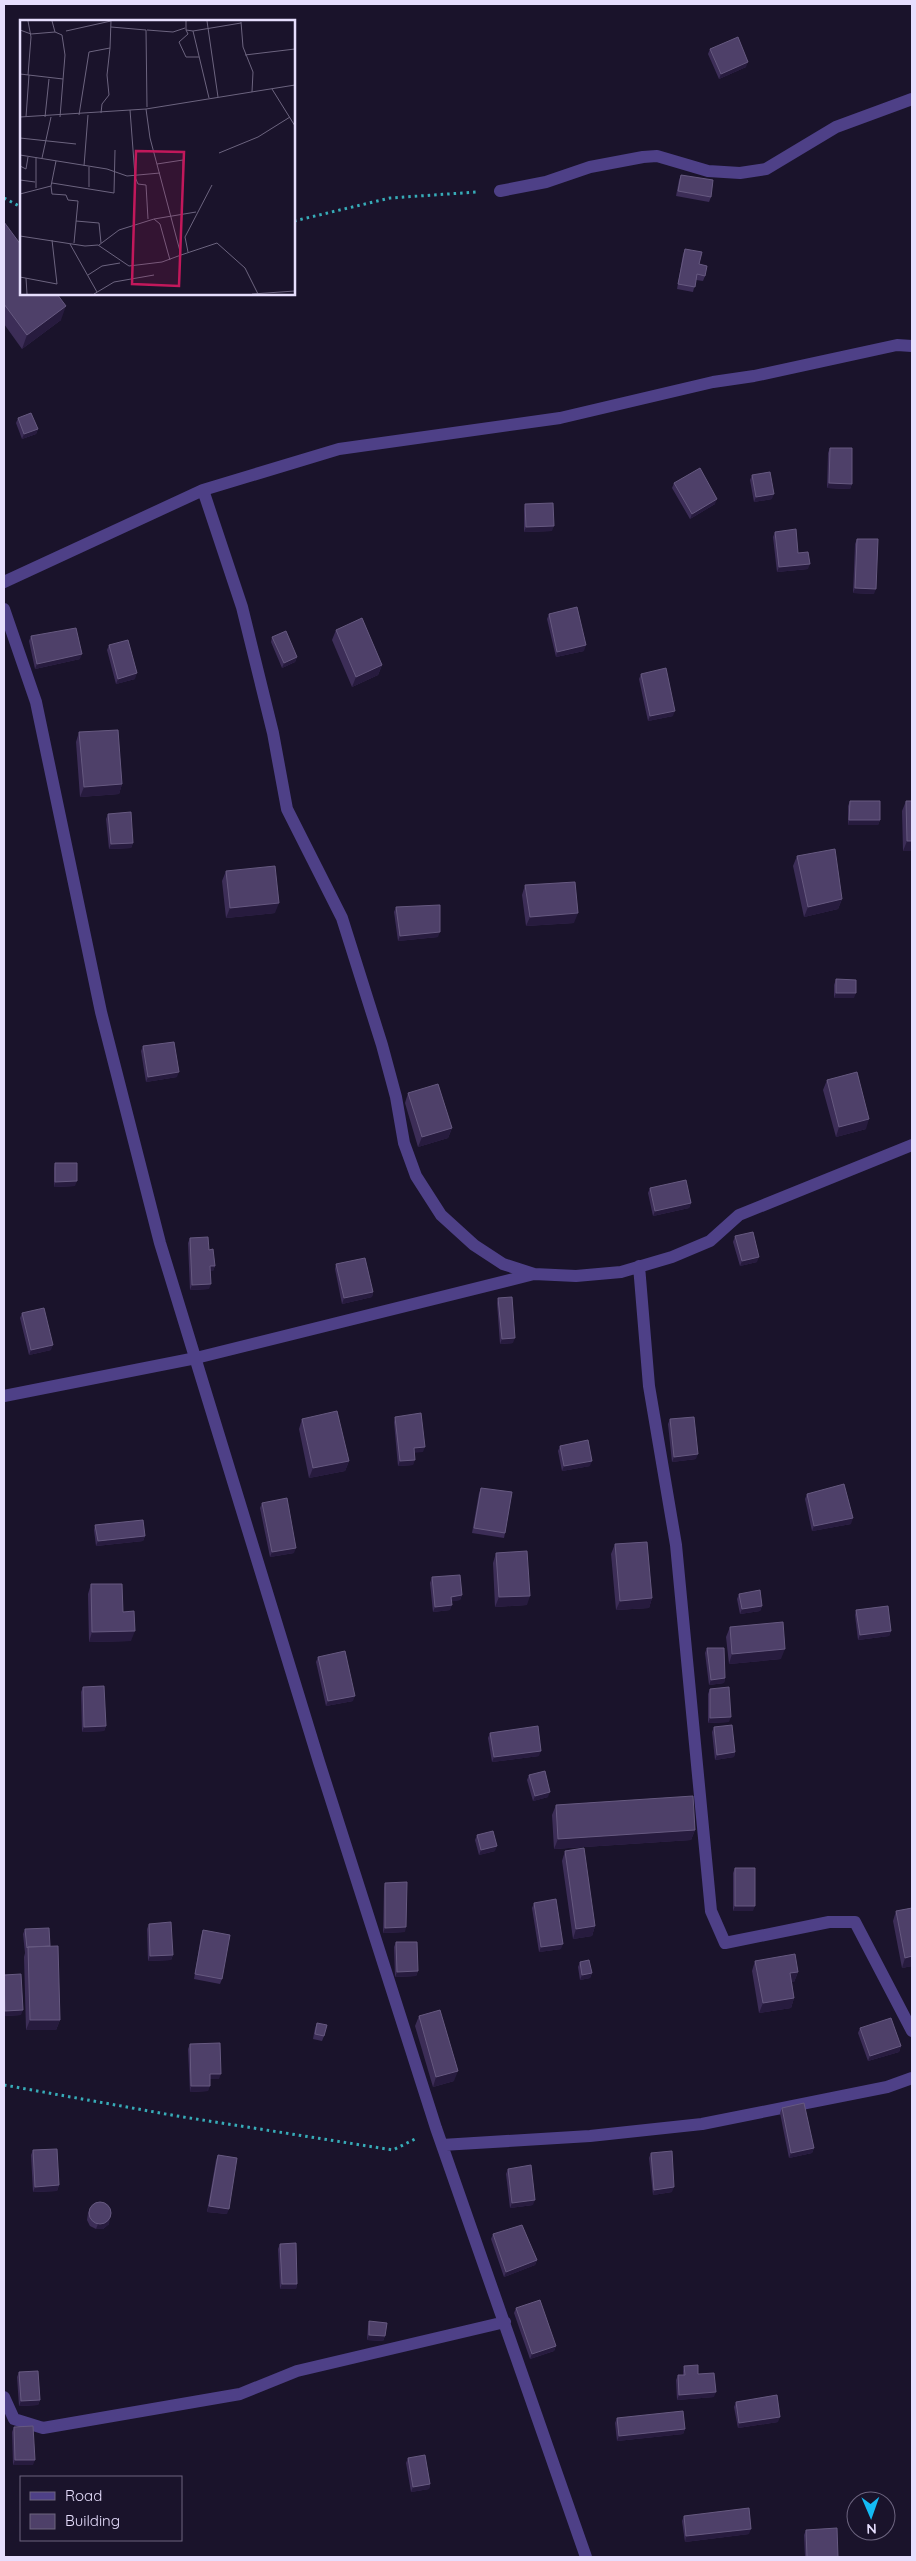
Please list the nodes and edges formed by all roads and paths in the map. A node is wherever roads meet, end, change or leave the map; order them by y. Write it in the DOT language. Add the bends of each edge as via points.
graph roads {
  1 [pos="912,99"];
  2 [pos="500,191"];
  3 [pos="4,198"];
  4 [pos="20,207"];
  5 [pos="295,221"];
  6 [pos="912,346"];
  7 [pos="203,490"];
  8 [pos="4,582"];
  9 [pos="4,608"];
  10 [pos="912,1146"];
  11 [pos="640,1266"];
  12 [pos="534,1274"];
  13 [pos="196,1358"];
  14 [pos="4,1396"];
  15 [pos="912,2032"];
  16 [pos="912,2078"];
  17 [pos="4,2085"];
  18 [pos="436,2128"];
  19 [pos="442,2145"];
  20 [pos="505,2322"];
  21 [pos="4,2397"];
  22 [pos="586,2557"];
  1 -- 2 [label="street" via="836,127 766,169 708,171 650,156 590,167 546,182"];
  2 -- 5 [label="path" via="390,198"];
  3 -- 4 [label="path"];
  6 -- 7 [label="street" via="898,345 714,382 560,418 338,449"];
  7 -- 8 [label="street"];
  7 -- 12 [label="street" via="242,607 273,732 287,809 342,918 382,1045 404,1143 416,1176 441,1215 474,1245 503,1264"];
  9 -- 13 [label="street" via="36,702 101,1012 160,1243"];
  10 -- 11 [label="street" via="739,1215 710,1241"];
  11 -- 12 [label="street" via="621,1272 576,1276"];
  11 -- 15 [label="street" via="649,1386 676,1545 711,1911 725,1944 829,1922 855,1922"];
  12 -- 13 [label="street"];
  13 -- 14 [label="street"];
  13 -- 18 [label="street" via="319,1762"];
  16 -- 19 [label="street" via="887,2087 702,2124 590,2136"];
  17 -- 18 [label="path" via="393,2150"];
  18 -- 19 [label="street"];
  19 -- 20 [label="street"];
  20 -- 21 [label="street" via="297,2371 240,2394 43,2428 14,2419"];
  20 -- 22 [label="street"];
}
